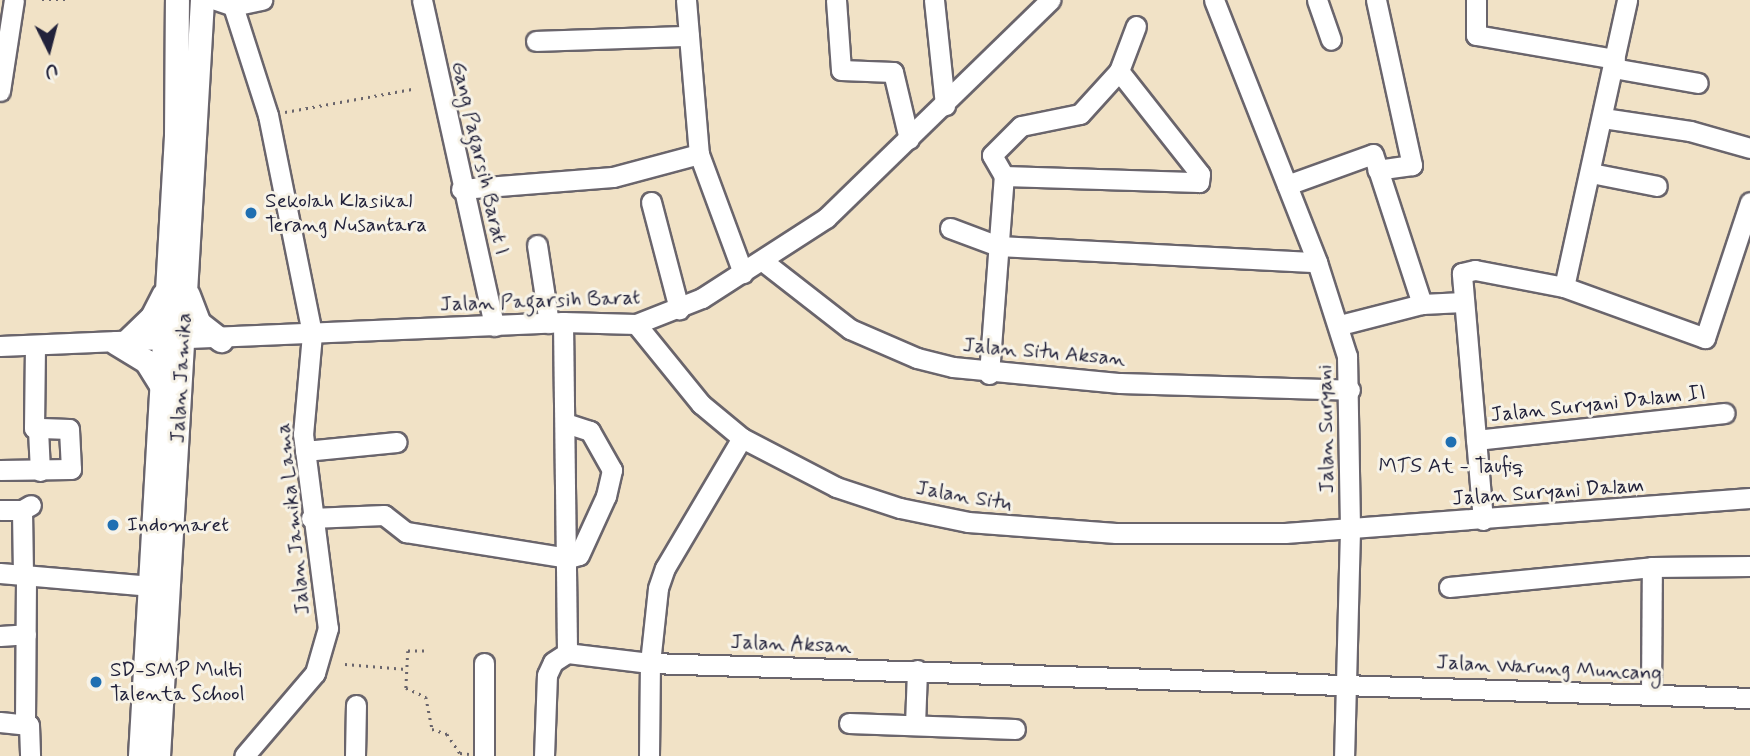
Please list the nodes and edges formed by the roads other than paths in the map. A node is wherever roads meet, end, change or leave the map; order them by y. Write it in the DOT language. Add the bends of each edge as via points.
graph roads {
  1 [pos="14,0"];
  2 [pos="177,0"];
  3 [pos="202,0"];
  4 [pos="262,0"];
  5 [pos="422,0"];
  6 [pos="686,0"];
  7 [pos="836,0"];
  8 [pos="933,0"];
  9 [pos="1050,0"];
  10 [pos="1214,0"];
  11 [pos="1317,0"];
  12 [pos="1376,0"];
  13 [pos="1476,0"];
  14 [pos="1627,0"];
  15 [pos="224,3"];
  16 [pos="1136,26"];
  17 [pos="689,36"];
  18 [pos="1331,40"];
  19 [pos="536,41"];
  20 [pos="1614,63"];
  21 [pos="1119,71"];
  22 [pos="1698,83"];
  23 [pos="0,91"];
  24 [pos="945,105"];
  25 [pos="1603,118"];
  26 [pos="909,139"];
  27 [pos="1750,148"];
  28 [pos="699,154"];
  29 [pos="1377,170"];
  30 [pos="1591,173"];
  31 [pos="1003,176"];
  32 [pos="1287,185"];
  33 [pos="1657,186"];
  34 [pos="461,189"];
  35 [pos="651,202"];
  36 [pos="1750,202"];
  37 [pos="950,228"];
  38 [pos="537,244"];
  39 [pos="998,246"];
  40 [pos="764,262"];
  41 [pos="1317,262"];
  42 [pos="743,273"];
  43 [pos="176,285"];
  44 [pos="1564,287"];
  45 [pos="1463,302"];
  46 [pos="1422,304"];
  47 [pos="679,309"];
  48 [pos="556,323"];
  49 [pos="636,324"];
  50 [pos="1340,325"];
  51 [pos="494,326"];
  52 [pos="312,334"];
  53 [pos="218,340"];
  54 [pos="174,342"];
  55 [pos="120,343"];
  56 [pos="35,345"];
  57 [pos="0,346"];
  58 [pos="989,373"];
  59 [pos="172,384"];
  60 [pos="1350,390"];
  61 [pos="1725,413"];
  62 [pos="566,423"];
  63 [pos="38,429"];
  64 [pos="742,438"];
  65 [pos="1476,440"];
  66 [pos="397,442"];
  67 [pos="305,451"];
  68 [pos="0,470"];
  69 [pos="40,471"];
  70 [pos="1750,498"];
  71 [pos="0,510"];
  72 [pos="312,518"];
  73 [pos="1483,520"];
  74 [pos="1350,530"];
  75 [pos="569,558"];
  76 [pos="1750,566"];
  77 [pos="1652,567"];
  78 [pos="0,573"];
  79 [pos="25,574"];
  80 [pos="151,586"];
  81 [pos="1448,587"];
  82 [pos="26,635"];
  83 [pos="0,636"];
  84 [pos="567,653"];
  85 [pos="484,663"];
  86 [pos="650,663"];
  87 [pos="917,670"];
  88 [pos="1346,682"];
  89 [pos="1651,695"];
  90 [pos="1750,698"];
  91 [pos="356,705"];
  92 [pos="0,722"];
  93 [pos="25,722"];
  94 [pos="849,723"];
  95 [pos="915,725"];
  96 [pos="1014,729"];
  97 [pos="30,756"];
  98 [pos="140,756"];
  99 [pos="158,756"];
  100 [pos="244,756"];
  101 [pos="355,756"];
  102 [pos="481,756"];
  103 [pos="544,756"];
  104 [pos="649,756"];
  105 [pos="1344,756"];
  1 -- 23 [label="street"];
  2 -- 43 [label="main road, Jalan Jamika"];
  3 -- 43 [label="main road, Jalan Jamika"];
  4 -- 15 [label="street"];
  5 -- 34 [label="street, Gang Pagarsih Barat I"];
  6 -- 17 [label="street"];
  7 -- 26 [label="street" via="841,70 895,74"];
  8 -- 24 [label="street"];
  9 -- 24 [label="street, Jalan Pagarsih Barat"];
  10 -- 32 [label="street, Jalan Suryani"];
  11 -- 18 [label="street"];
  12 -- 29 [label="street" via="1412,165"];
  13 -- 20 [label="street" via="1476,35"];
  14 -- 20 [label="street"];
  15 -- 52 [label="street, Jalan Jamika Lama" via="268,115"];
  16 -- 21 [label="street"];
  17 -- 19 [label="street"];
  17 -- 28 [label="street"];
  20 -- 22 [label="street"];
  20 -- 25 [label="street"];
  21 -- 31 [label="street" via="1080,114 1012,131 992,155"];
  21 -- 31 [label="street" via="1200,174 1199,182"];
  24 -- 26 [label="street, Jalan Pagarsih Barat"];
  25 -- 27 [label="street" via="1690,131"];
  25 -- 30 [label="street"];
  26 -- 40 [label="street, Jalan Pagarsih Barat" via="826,218"];
  28 -- 34 [label="street" via="613,177"];
  28 -- 42 [label="street"];
  29 -- 32 [label="street" via="1373,154"];
  29 -- 46 [label="street"];
  30 -- 33 [label="street"];
  30 -- 44 [label="street"];
  31 -- 39 [label="street"];
  32 -- 41 [label="street, Jalan Suryani"];
  34 -- 51 [label="street, Gang Pagarsih Barat I"];
  35 -- 47 [label="street"];
  36 -- 44 [label="street" via="1705,338"];
  37 -- 39 [label="street"];
  38 -- 48 [label="street"];
  39 -- 41 [label="street"];
  39 -- 58 [label="street"];
  40 -- 42 [label="street, Jalan Pagarsih Barat"];
  40 -- 58 [label="street, Jalan Situ Aksan" via="800,295 850,329 917,358"];
  41 -- 50 [label="street, Jalan Suryani"];
  42 -- 47 [label="street, Jalan Pagarsih Barat"];
  43 -- 53 [label="main road" via="197,319"];
  43 -- 54 [label="main road, Jalan Jamika"];
  43 -- 55 [label="main road" via="152,317"];
  44 -- 45 [label="street" via="1466,270 1461,280"];
  45 -- 46 [label="street"];
  45 -- 65 [label="street"];
  46 -- 50 [label="street"];
  47 -- 49 [label="street, Jalan Pagarsih Barat"];
  48 -- 49 [label="street, Jalan Pagarsih Barat"];
  48 -- 51 [label="street, Jalan Pagarsih Barat"];
  48 -- 62 [label="street"];
  49 -- 64 [label="street, Jalan Situ" via="701,404"];
  50 -- 60 [label="street, Jalan Suryani"];
  51 -- 52 [label="street, Jalan Pagarsih Barat"];
  52 -- 53 [label="street, Jalan Pagarsih Barat"];
  52 -- 67 [label="street, Jalan Jamika Lama" via="304,391"];
  53 -- 54 [label="street, Jalan Pagarsih Barat"];
  53 -- 59 [label="main road" via="191,360"];
  54 -- 55 [label="street, Jalan Pagarsih Barat"];
  54 -- 59 [label="main road, Jalan Jamika"];
  55 -- 56 [label="street, Jalan Pagarsih Barat"];
  55 -- 59 [label="main road"];
  56 -- 57 [label="street, Jalan Pagarsih Barat"];
  56 -- 63 [label="street" via="34,428"];
  58 -- 60 [label="street, Jalan Situ Aksan"];
  59 -- 80 [label="main road, Jalan Jamika"];
  59 -- 99 [label="main road, Jalan Jamika"];
  60 -- 74 [label="street, Jalan Suryani"];
  61 -- 65 [label="street, Jalan Suryani Dalam II"];
  62 -- 75 [label="street"];
  62 -- 75 [label="street" via="590,430 612,470 587,543 579,555"];
  63 -- 69 [label="street"];
  63 -- 69 [label="street" via="70,430 70,470"];
  64 -- 74 [label="street, Jalan Situ" via="836,487 900,508 968,522 1116,533"];
  64 -- 86 [label="street" via="665,568 655,606"];
  65 -- 73 [label="street"];
  66 -- 67 [label="street"];
  67 -- 72 [label="street, Jalan Jamika Lama"];
  68 -- 69 [label="street"];
  70 -- 73 [label="street, Jalan Suryani Dalam"];
  71 -- 79 [label="street" via="27,508"];
  72 -- 75 [label="street" via="384,515 407,532"];
  72 -- 100 [label="street, Jalan Jamika Lama" via="328,628 320,660 315,673"];
  73 -- 74 [label="street, Jalan Suryani Dalam"];
  74 -- 88 [label="street, Jalan Suryani"];
  75 -- 84 [label="street"];
  76 -- 77 [label="street"];
  77 -- 81 [label="street"];
  77 -- 89 [label="street"];
  78 -- 79 [label="street"];
  79 -- 80 [label="street"];
  79 -- 82 [label="street"];
  80 -- 98 [label="main road, Jalan Jamika"];
  82 -- 83 [label="street"];
  82 -- 93 [label="street"];
  84 -- 86 [label="street, Jalan Aksan"];
  84 -- 103 [label="street" via="553,662 547,675"];
  85 -- 102 [label="street"];
  86 -- 87 [label="street, Jalan Aksan"];
  86 -- 104 [label="street"];
  87 -- 88 [label="street, Jalan Aksan"];
  87 -- 95 [label="street"];
  88 -- 89 [label="street, Jalan Warung Muncang"];
  88 -- 105 [label="street, Jalan Suryani"];
  89 -- 90 [label="street, Jalan Warung Muncang"];
  91 -- 101 [label="street"];
  92 -- 93 [label="street"];
  93 -- 97 [label="street" via="31,730"];
  94 -- 95 [label="street"];
  95 -- 96 [label="street"];
}
